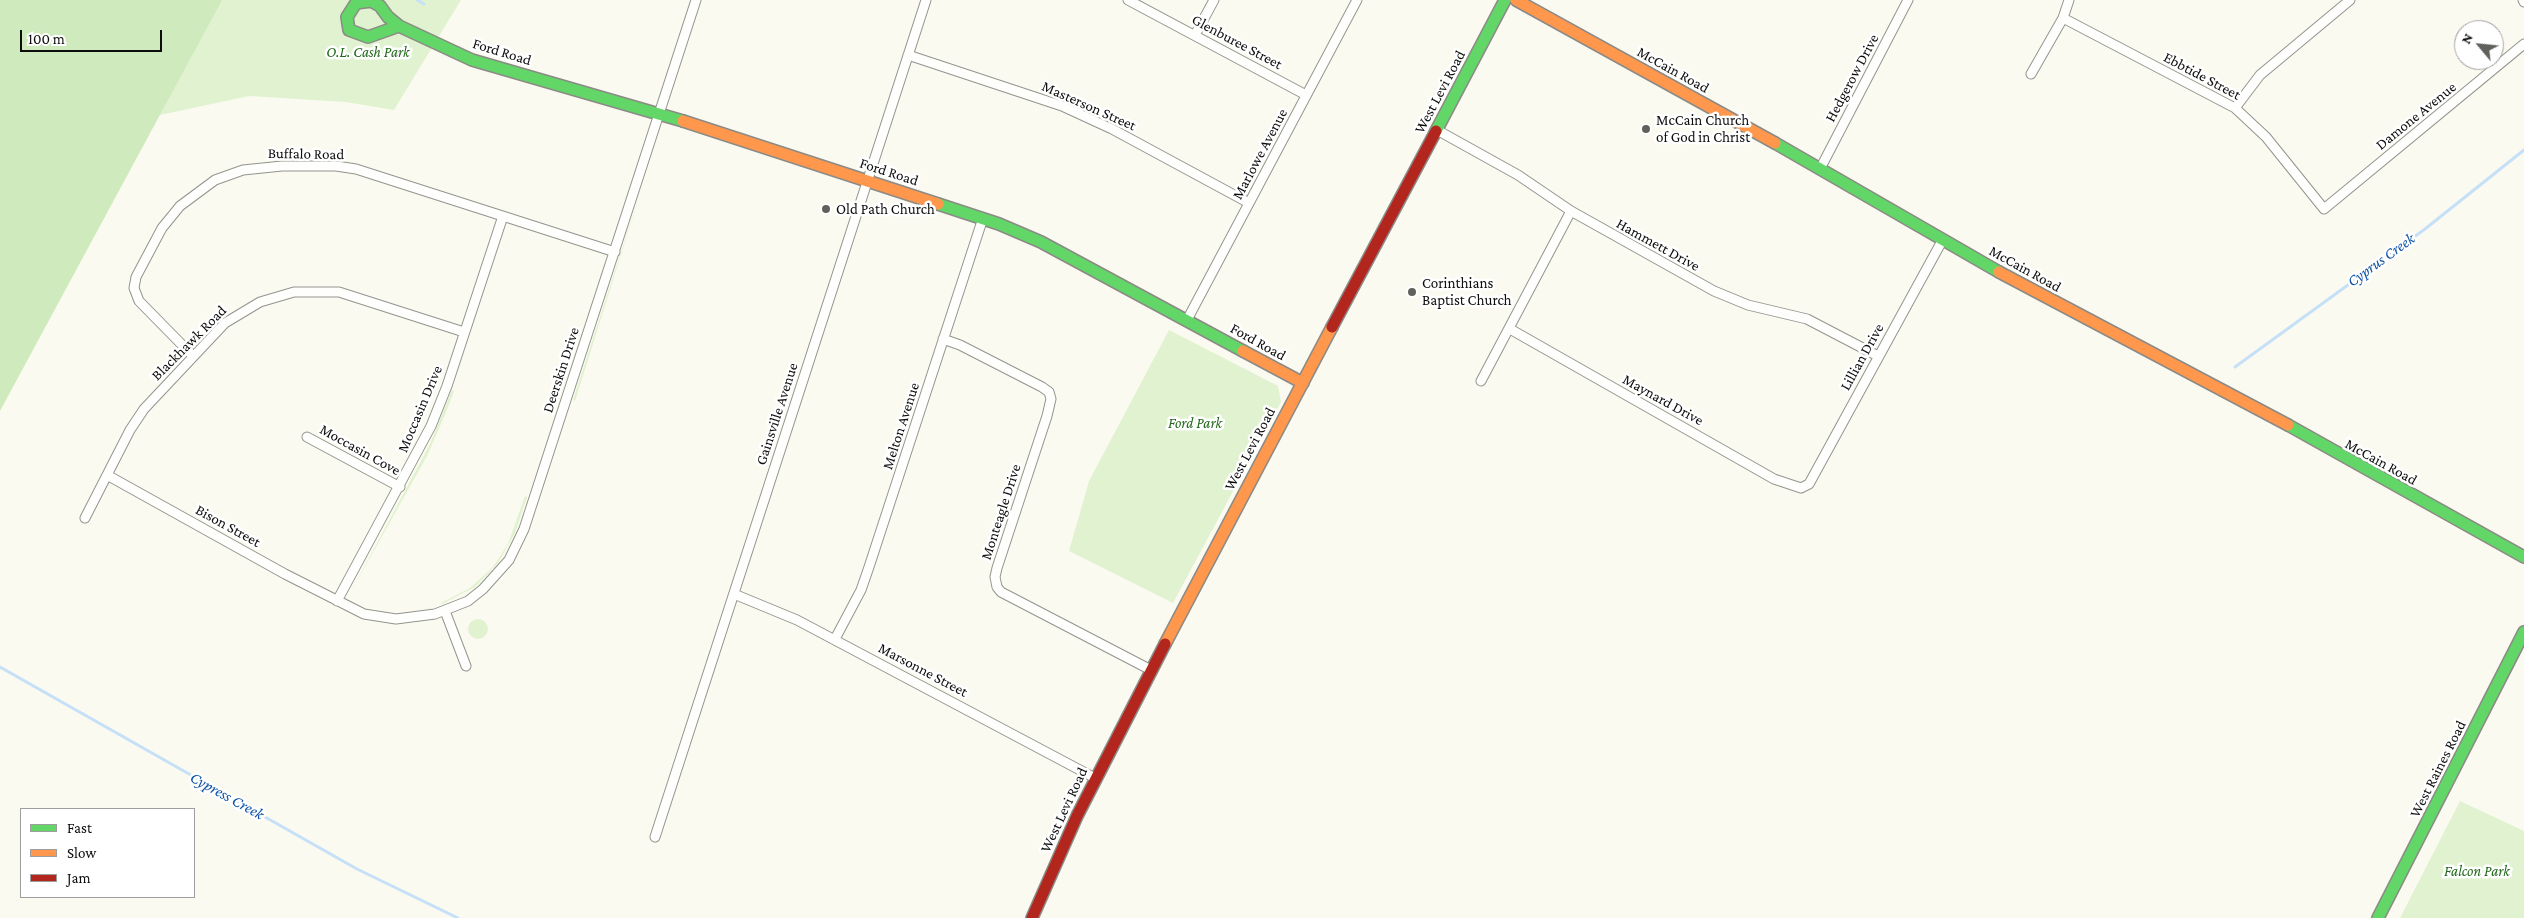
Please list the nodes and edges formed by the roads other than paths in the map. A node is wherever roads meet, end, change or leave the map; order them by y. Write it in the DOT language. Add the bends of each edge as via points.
graph roads {
  1 [pos="696,0"];
  2 [pos="926,0"];
  3 [pos="1128,0"];
  4 [pos="1214,0"];
  5 [pos="1357,0"];
  6 [pos="1505,0"];
  7 [pos="1516,0"];
  8 [pos="1908,0"];
  9 [pos="2070,0"];
  10 [pos="2350,0"];
  11 [pos="2063,18"];
  12 [pos="399,26"];
  13 [pos="1195,35"];
  14 [pos="2524,44"];
  15 [pos="908,55"];
  16 [pos="2031,74"];
  17 [pos="1306,95"];
  18 [pos="2235,108"];
  19 [pos="659,113"];
  20 [pos="1437,130"];
  21 [pos="1820,169"];
  22 [pos="867,181"];
  23 [pos="1249,203"];
  24 [pos="2324,209"];
  25 [pos="1570,212"];
  26 [pos="503,216"];
  27 [pos="983,218"];
  28 [pos="1942,241"];
  29 [pos="615,252"];
  30 [pos="1187,320"];
  31 [pos="1510,329"];
  32 [pos="464,332"];
  33 [pos="943,339"];
  34 [pos="193,356"];
  35 [pos="1878,356"];
  36 [pos="1481,381"];
  37 [pos="1302,383"];
  38 [pos="307,437"];
  39 [pos="107,475"];
  40 [pos="1805,486"];
  41 [pos="400,488"];
  42 [pos="85,518"];
  43 [pos="2524,556"];
  44 [pos="734,594"];
  45 [pos="337,601"];
  46 [pos="445,611"];
  47 [pos="2524,632"];
  48 [pos="836,639"];
  49 [pos="466,666"];
  50 [pos="1151,670"];
  51 [pos="1095,778"];
  52 [pos="655,837"];
  53 [pos="1032,918"];
  54 [pos="2378,918"];
  1 -- 19 [label="street, Deerskin Drive"];
  2 -- 15 [label="street, Gainsville Avenue"];
  3 -- 13 [label="street, Glenburee Street"];
  4 -- 13 [label="street"];
  5 -- 17 [label="street, Marlowe Avenue"];
  6 -- 20 [label="street, West Levi Road"];
  7 -- 21 [label="street, McCain Road"];
  8 -- 21 [label="street, Hedgerow Drive"];
  9 -- 11 [label="street"];
  10 -- 18 [label="street" via="2260,75"];
  11 -- 16 [label="street"];
  11 -- 18 [label="street, Ebbtide Street"];
  12 -- 19 [label="street, Ford Road" via="494,67"];
  13 -- 17 [label="street, Glenburee Street"];
  14 -- 24 [label="street, Damone Avenue"];
  15 -- 22 [label="street, Gainsville Avenue"];
  15 -- 23 [label="street, Masterson Street" via="1062,106 1112,129"];
  17 -- 23 [label="street, Marlowe Avenue"];
  18 -- 24 [label="street, Ebbtide Street" via="2266,137"];
  19 -- 22 [label="street, Ford Road"];
  19 -- 29 [label="street, Deerskin Drive"];
  20 -- 25 [label="street, Hammett Drive" via="1518,175"];
  20 -- 37 [label="street, West Levi Road"];
  21 -- 28 [label="street, McCain Road"];
  22 -- 27 [label="street, Ford Road"];
  22 -- 44 [label="street, Gainsville Avenue"];
  23 -- 30 [label="street, Marlowe Avenue"];
  25 -- 31 [label="street"];
  25 -- 35 [label="street, Hammett Drive" via="1719,294 1814,322"];
  26 -- 29 [label="street, Buffalo Road"];
  26 -- 32 [label="street, Moccasin Drive"];
  26 -- 34 [label="street, Buffalo Road" via="363,171 341,167 263,166 215,180 184,202 167,220 136,277 135,294 146,310"];
  27 -- 30 [label="street, Ford Road" via="1036,240"];
  27 -- 33 [label="street, Melton Avenue"];
  28 -- 35 [label="street, Lillian Drive"];
  28 -- 43 [label="street, McCain Road" via="2230,393"];
  29 -- 46 [label="street, Deerskin Drive" via="517,546 490,584 468,601"];
  30 -- 37 [label="street, Ford Road"];
  31 -- 36 [label="street"];
  31 -- 40 [label="street, Maynard Drive" via="1774,479 1795,487"];
  32 -- 34 [label="street, Blackhawk Road" via="352,295 331,291 300,292 263,300 236,315"];
  32 -- 41 [label="street, Moccasin Drive" via="437,412"];
  33 -- 48 [label="street, Melton Avenue" via="864,580"];
  33 -- 50 [label="street, Monteagle Drive" via="1042,387 1051,398 997,568 997,587 1001,592"];
  34 -- 39 [label="street, Blackhawk Road" via="138,417"];
  35 -- 40 [label="street, Lillian Drive" via="1809,484"];
  37 -- 50 [label="street, West Levi Road"];
  38 -- 41 [label="street, Moccasin Cove"];
  39 -- 42 [label="street, Blackhawk Road"];
  39 -- 45 [label="street, Bison Street"];
  41 -- 45 [label="street, Moccasin Drive"];
  44 -- 48 [label="street, Marsonne Street" via="773,608"];
  44 -- 52 [label="street, Gainsville Avenue"];
  45 -- 46 [label="street, Deerskin Drive" via="358,612 384,618 412,618"];
  46 -- 49 [label="street"];
  47 -- 54 [label="street, West Raines Road"];
  48 -- 51 [label="street, Marsonne Street"];
  50 -- 51 [label="street, West Levi Road"];
  51 -- 53 [label="street, West Levi Road"];
}
